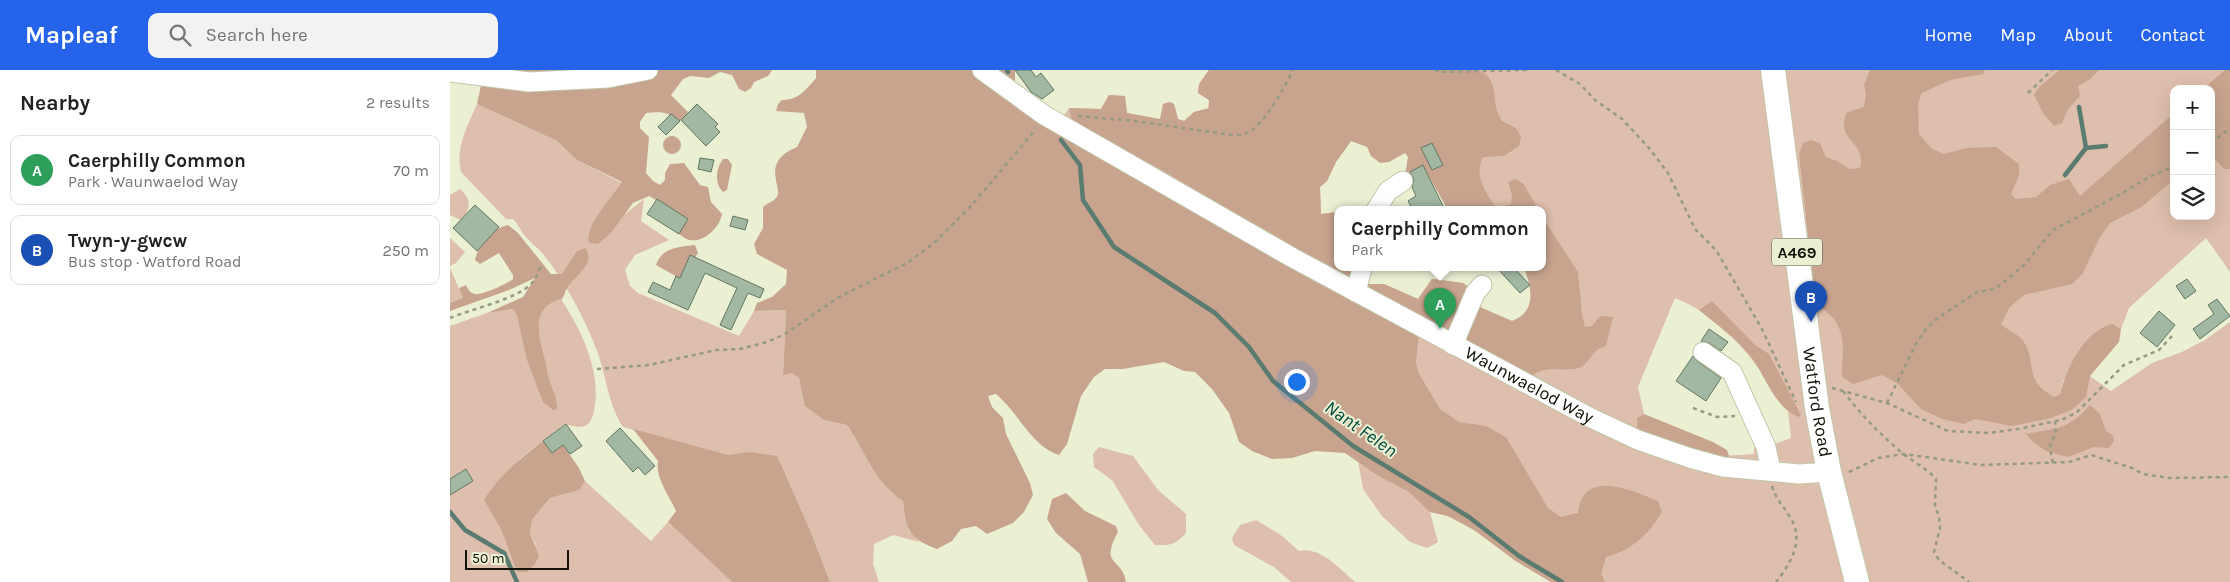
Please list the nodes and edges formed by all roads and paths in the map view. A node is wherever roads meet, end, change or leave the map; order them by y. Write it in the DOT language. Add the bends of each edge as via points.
graph roads {
  1 [pos="648,70"];
  2 [pos="982,70"];
  3 [pos="1292,70"];
  4 [pos="1435,70"];
  5 [pos="1530,70"];
  6 [pos="1556,70"];
  7 [pos="1773,70"];
  8 [pos="2052,70"];
  9 [pos="450,72"];
  10 [pos="2028,93"];
  11 [pos="1048,117"];
  12 [pos="2230,128"];
  13 [pos="2215,140"];
  14 [pos="2170,168"];
  15 [pos="1403,181"];
  16 [pos="1379,206"];
  17 [pos="542,263"];
  18 [pos="1361,271"];
  19 [pos="1482,285"];
  20 [pos="1356,292"];
  21 [pos="450,318"];
  22 [pos="2173,335"];
  23 [pos="1452,345"];
  24 [pos="1703,352"];
  25 [pos="597,369"];
  26 [pos="1814,384"];
  27 [pos="1842,390"];
  28 [pos="1887,403"];
  29 [pos="1799,406"];
  30 [pos="1693,408"];
  31 [pos="1752,415"];
  32 [pos="2054,422"];
  33 [pos="1904,454"];
  34 [pos="2053,463"];
  35 [pos="1771,471"];
  36 [pos="1837,472"];
  37 [pos="2230,477"];
  38 [pos="1776,582"];
  39 [pos="1857,582"];
  40 [pos="1969,582"];
  1 -- 9 [label="street" via="608,78 528,82"];
  2 -- 11 [label="street, Waunwaelod Way"];
  3 -- 11 [label="path" via="1272,108 1256,127 1241,135 1086,116"];
  4 -- 5 [label="path"];
  6 -- 29 [label="path" via="1580,84 1595,100 1622,119 1668,173 1695,229 1716,250 1762,329"];
  7 -- 26 [label="main road, Watford Road / A469"];
  8 -- 10 [label="path"];
  11 -- 20 [label="street, Waunwaelod Way"];
  11 -- 25 [label="path" via="971,206 935,242 909,262 839,297 785,334 740,349 716,350 650,365"];
  12 -- 13 [label="path"];
  14 -- 28 [label="path" via="2053,230 2024,265 1995,289 1976,292 1938,318 1917,342"];
  15 -- 16 [label="street" via="1388,191"];
  17 -- 21 [label="path" via="536,278 522,291"];
  18 -- 20 [label="street"];
  19 -- 23 [label="street" via="1475,293"];
  20 -- 23 [label="street, Waunwaelod Way"];
  22 -- 32 [label="path" via="2159,350 2124,365 2076,412"];
  23 -- 35 [label="street, Waunwaelod Way" via="1638,440 1723,467"];
  24 -- 31 [label="street" via="1732,372"];
  26 -- 27 [label="path"];
  26 -- 36 [label="main road, Watford Road / A469"];
  27 -- 28 [label="path"];
  27 -- 33 [label="path" via="1872,427"];
  28 -- 32 [label="path" via="1948,431 1988,433"];
  30 -- 31 [label="path" via="1716,417"];
  31 -- 35 [label="street" via="1766,447"];
  32 -- 34 [label="path" via="2056,434 2049,450"];
  33 -- 34 [label="path" via="1981,465"];
  33 -- 36 [label="path" via="1878,458 1851,472"];
  33 -- 40 [label="path" via="1936,479 1935,505 1940,528 1934,552 1938,560"];
  34 -- 37 [label="path" via="2090,455 2143,474 2169,478"];
  35 -- 36 [label="street, Waunwaelod Way" via="1799,474"];
  35 -- 38 [label="path" via="1772,488 1796,528 1798,539 1785,571"];
  36 -- 39 [label="main road, Watford Road / A469"];
}
